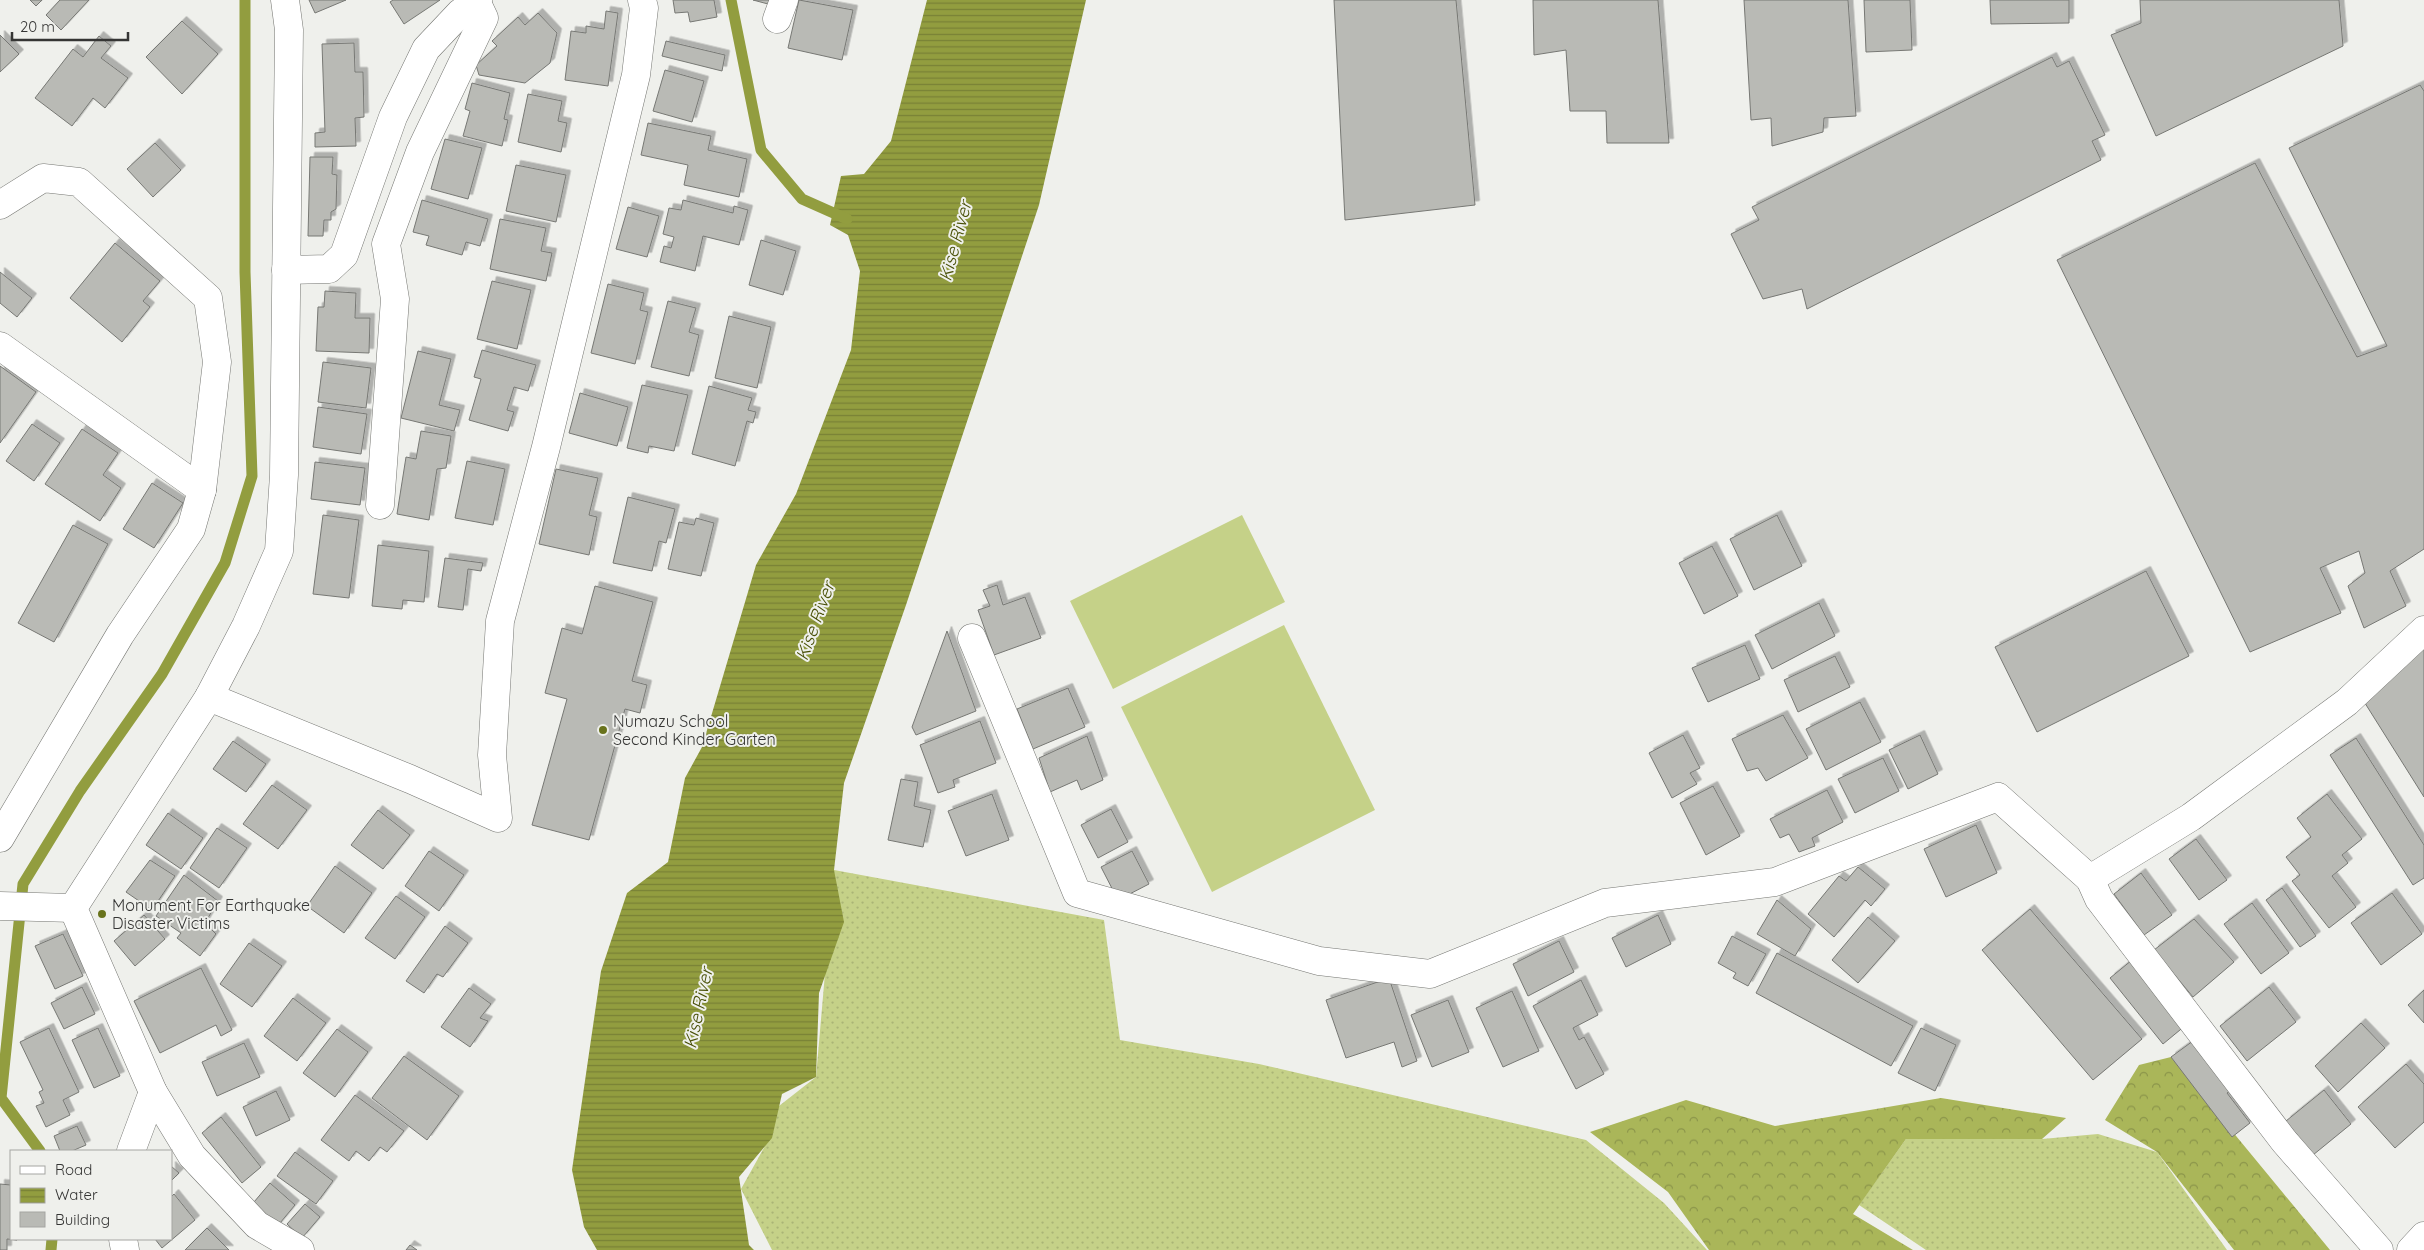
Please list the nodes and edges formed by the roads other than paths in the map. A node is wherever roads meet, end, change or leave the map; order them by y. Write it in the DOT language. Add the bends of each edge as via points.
graph roads {
  1 [pos="285,0"];
  2 [pos="642,0"];
  3 [pos="477,1"];
  4 [pos="0,205"];
  5 [pos="286,270"];
  6 [pos="0,346"];
  7 [pos="202,490"];
  8 [pos="380,505"];
  9 [pos="2424,630"];
  10 [pos="972,638"];
  11 [pos="209,697"];
  12 [pos="0,838"];
  13 [pos="2090,879"];
  14 [pos="0,906"];
  15 [pos="73,908"];
  16 [pos="153,1092"];
  17 [pos="131,1150"];
  18 [pos="2424,1236"];
  19 [pos="300,1250"];
  20 [pos="2379,1250"];
  21 [pos="2411,1250"];
  1 -- 5 [label="street" via="289,30"];
  2 -- 11 [label="street" via="644,8 636,75 546,447 500,621 492,755 498,818"];
  3 -- 5 [label="street" via="460,13 426,49 393,118 344,256 329,269"];
  3 -- 8 [label="street" via="484,18 420,152 386,244 394,299"];
  4 -- 7 [label="street" via="43,178 79,182 208,298 217,362"];
  5 -- 11 [label="street" via="284,475 279,551 246,626"];
  6 -- 7 [label="street"];
  7 -- 12 [label="street" via="191,529 120,635"];
  9 -- 13 [label="street" via="2347,702 2191,817"];
  10 -- 13 [label="street" via="1077,893 1319,961 1430,974 1605,902 1775,882 1998,797"];
  11 -- 15 [label="street"];
  13 -- 20 [label="street" via="2099,899 2284,1141"];
  14 -- 15 [label="street"];
  15 -- 16 [label="street"];
  16 -- 17 [label="street"];
  16 -- 19 [label="street" via="192,1156 257,1225"];
  18 -- 21 [label="street"];
}
